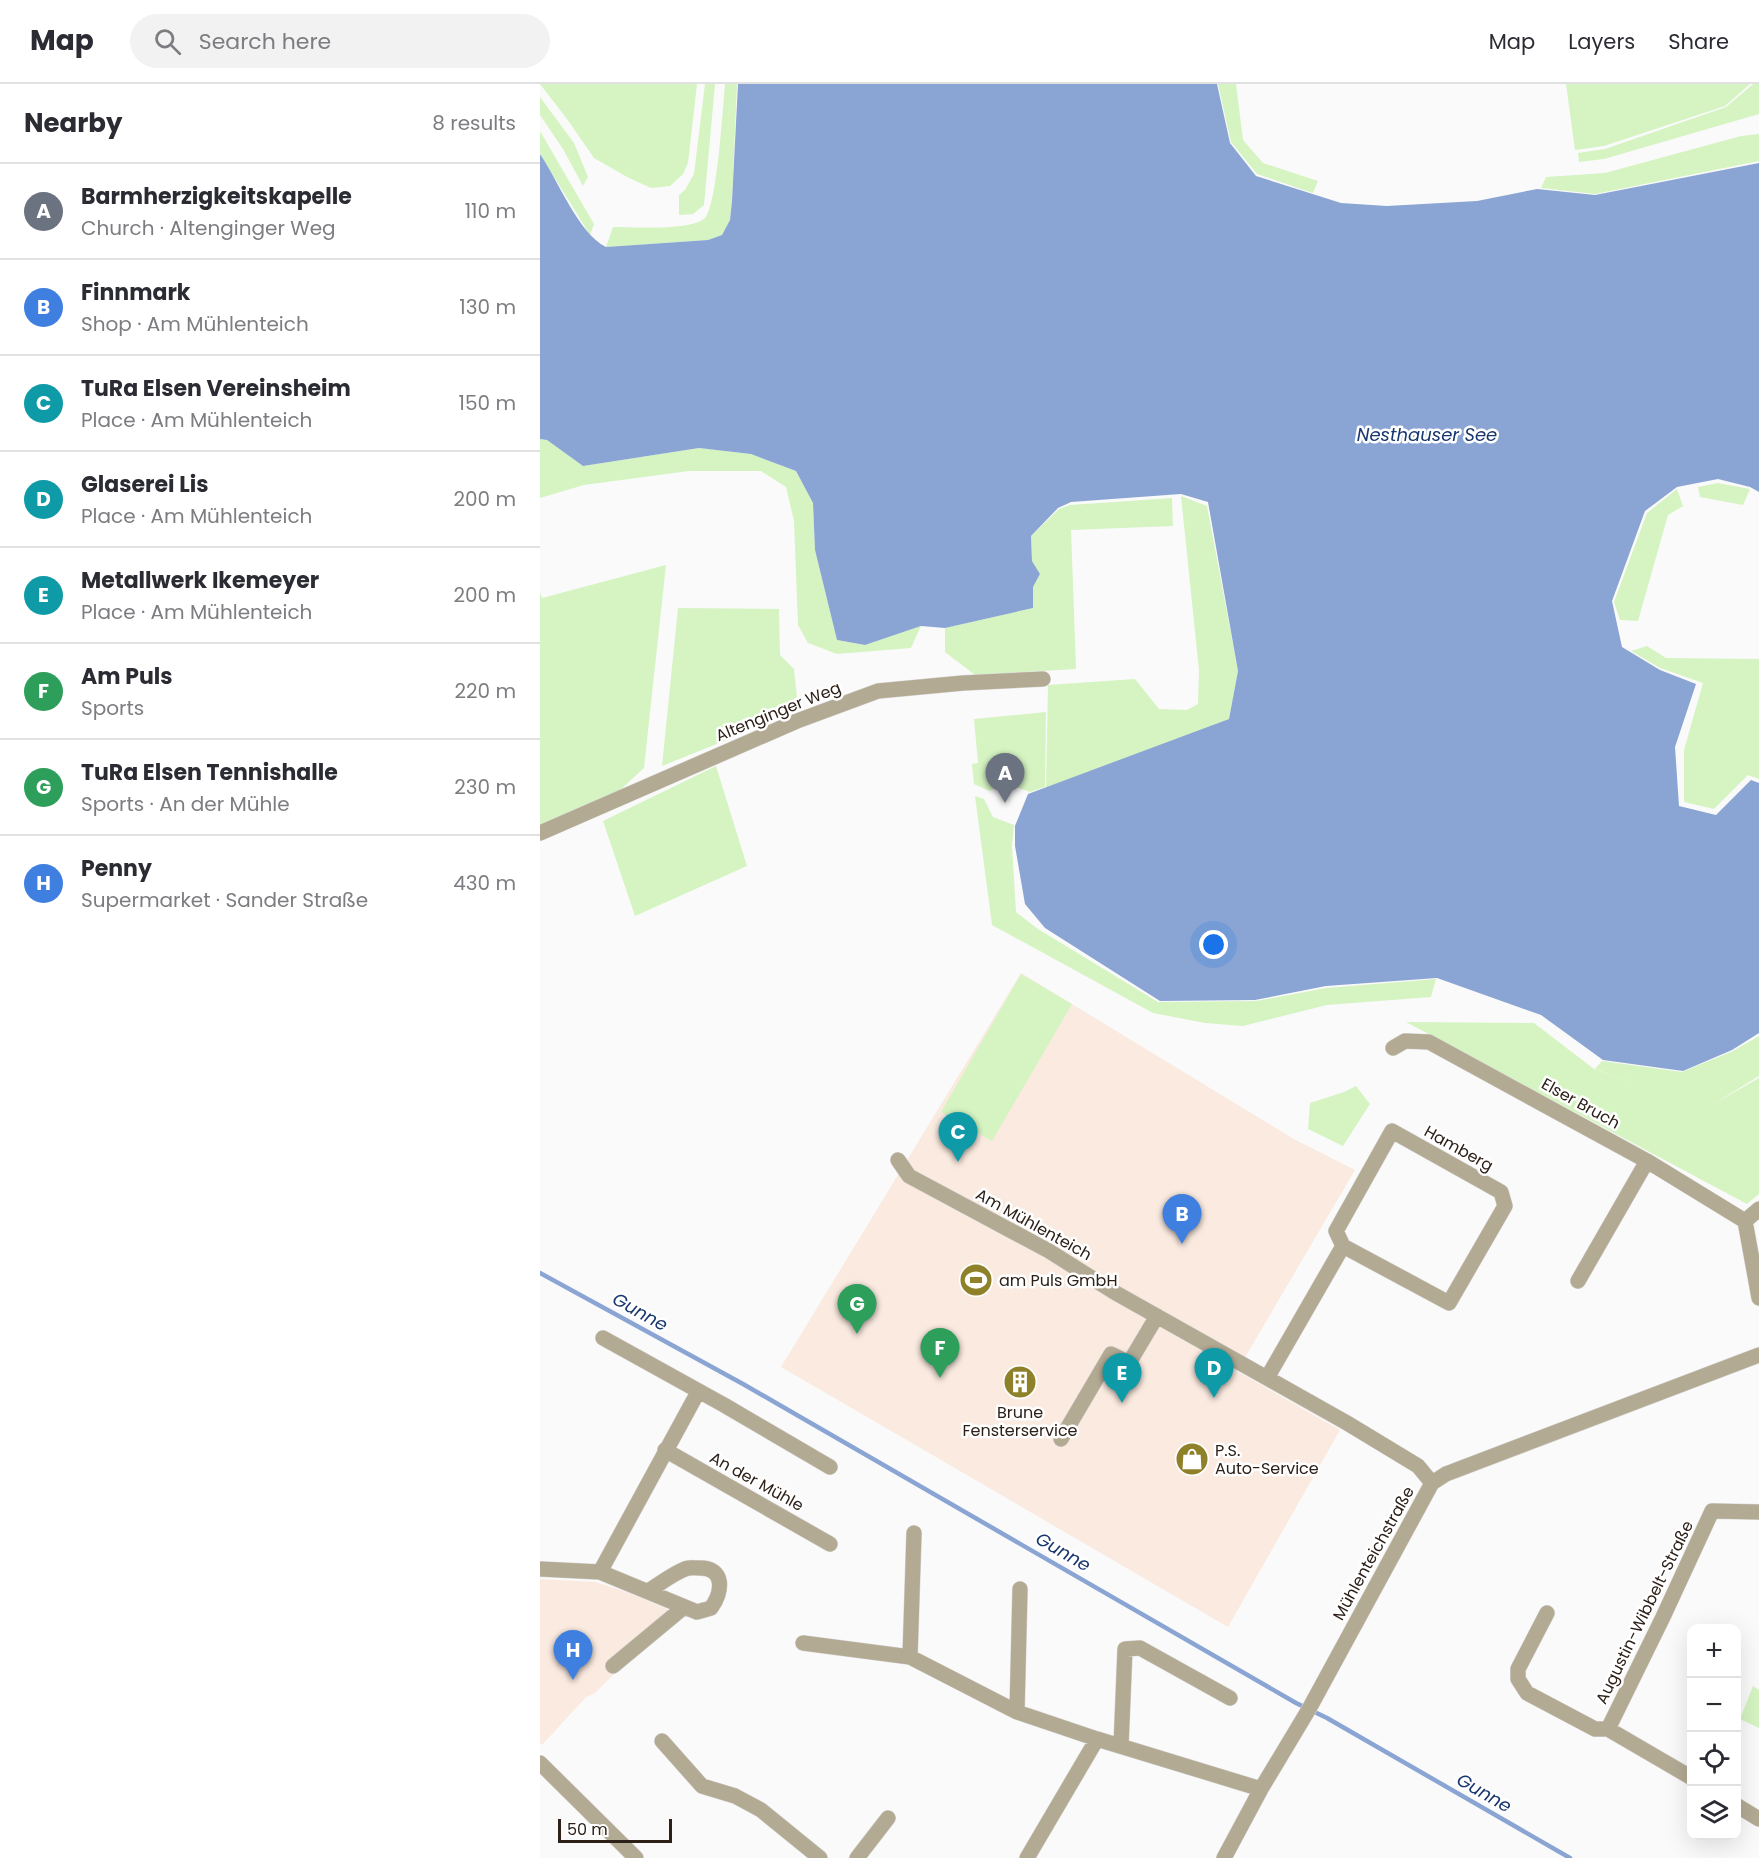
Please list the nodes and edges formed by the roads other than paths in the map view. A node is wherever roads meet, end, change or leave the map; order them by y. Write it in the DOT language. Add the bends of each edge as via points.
graph roads {
  1 [pos="1043,679"];
  2 [pos="540,833"];
  3 [pos="1393,1048"];
  4 [pos="898,1161"];
  5 [pos="1647,1161"];
  6 [pos="1759,1209"];
  7 [pos="1745,1221"];
  8 [pos="1343,1246"];
  9 [pos="1578,1281"];
  10 [pos="1759,1298"];
  11 [pos="1157,1316"];
  12 [pos="603,1338"];
  13 [pos="1759,1354"];
  14 [pos="1267,1378"];
  15 [pos="698,1392"];
  16 [pos="1061,1439"];
  17 [pos="665,1450"];
  18 [pos="830,1467"];
  19 [pos="1432,1483"];
  20 [pos="1759,1512"];
  21 [pos="914,1533"];
  22 [pos="830,1544"];
  23 [pos="540,1569"];
  24 [pos="600,1572"];
  25 [pos="1020,1589"];
  26 [pos="648,1591"];
  27 [pos="684,1607"];
  28 [pos="1546,1613"];
  29 [pos="803,1643"];
  30 [pos="910,1657"];
  31 [pos="613,1666"];
  32 [pos="1230,1698"];
  33 [pos="1017,1712"];
  34 [pos="1608,1729"];
  35 [pos="1097,1739"];
  36 [pos="663,1740"];
  37 [pos="1122,1746"];
  38 [pos="540,1763"];
  39 [pos="1687,1775"];
  40 [pos="1261,1789"];
  41 [pos="1741,1808"];
  42 [pos="888,1818"];
  43 [pos="1759,1819"];
  44 [pos="636,1858"];
  45 [pos="820,1858"];
  46 [pos="857,1858"];
  47 [pos="1027,1858"];
  48 [pos="1224,1858"];
  1 -- 2 [label="street, Altenginger Weg" via="878,691 797,721"];
  3 -- 5 [label="street, Elser Bruch" via="1405,1041 1430,1042"];
  4 -- 11 [label="street, Am Mühlenteich" via="909,1176 1049,1251"];
  5 -- 7 [label="street, Elser Bruch"];
  5 -- 9 [label="street"];
  6 -- 7 [label="street"];
  7 -- 10 [label="street"];
  8 -- 8 [label="street, Hamberg" via="1449,1303 1505,1206 1501,1192 1392,1131 1336,1231"];
  8 -- 14 [label="street"];
  11 -- 14 [label="street, Am Mühlenteich"];
  11 -- 16 [label="street" via="1129,1363 1111,1354"];
  12 -- 15 [label="street"];
  13 -- 19 [label="street, Mühlenteichstraße" via="1446,1474"];
  14 -- 19 [label="street, Am Mühlenteich" via="1418,1466"];
  15 -- 17 [label="street"];
  15 -- 18 [label="street"];
  17 -- 22 [label="street, An der Mühle"];
  17 -- 24 [label="street"];
  19 -- 40 [label="street, Mühlenteichstraße"];
  20 -- 34 [label="street, Augustin-Wibbelt-Straße" via="1712,1511"];
  21 -- 30 [label="street"];
  23 -- 24 [label="street"];
  24 -- 26 [label="street"];
  25 -- 33 [label="street"];
  26 -- 27 [label="street"];
  26 -- 27 [label="street" via="686,1568 706,1567 717,1574 721,1587 711,1608 697,1612"];
  27 -- 31 [label="street"];
  28 -- 34 [label="street, Augustin-Wibbelt-Straße" via="1518,1669 1518,1679 1527,1693 1594,1729"];
  29 -- 30 [label="street"];
  30 -- 33 [label="street"];
  32 -- 37 [label="street" via="1140,1648 1125,1649"];
  33 -- 35 [label="street"];
  34 -- 39 [label="street, Augustin-Wibbelt-Straße"];
  35 -- 37 [label="street"];
  35 -- 47 [label="street"];
  36 -- 45 [label="street" via="702,1786 735,1796 761,1810"];
  37 -- 40 [label="street"];
  38 -- 44 [label="street"];
  40 -- 48 [label="street, Mühlenteichstraße"];
  41 -- 43 [label="street"];
  42 -- 46 [label="street"];
}
